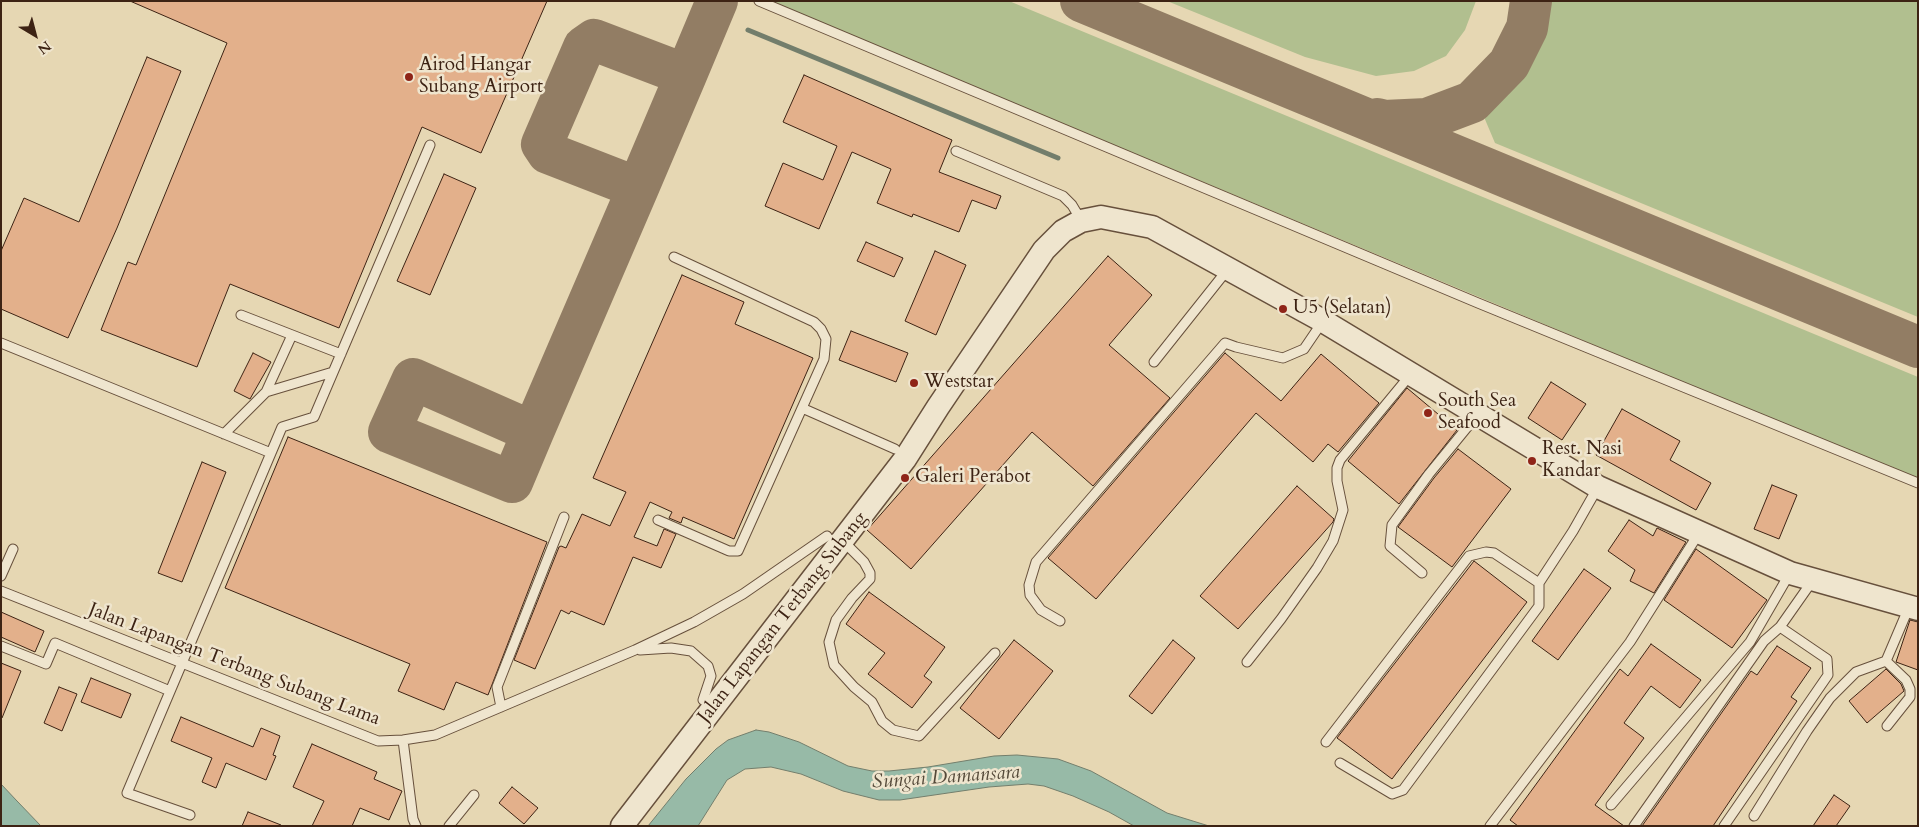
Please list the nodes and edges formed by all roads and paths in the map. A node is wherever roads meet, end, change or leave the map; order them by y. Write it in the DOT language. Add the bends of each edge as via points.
graph roads {
  1 [pos="759,1"];
  2 [pos="430,145"];
  3 [pos="956,151"];
  4 [pos="1081,221"];
  5 [pos="674,257"];
  6 [pos="1228,268"];
  7 [pos="241,315"];
  8 [pos="1323,321"];
  9 [pos="292,335"];
  10 [pos="1,343"];
  11 [pos="341,354"];
  12 [pos="1154,362"];
  13 [pos="333,372"];
  14 [pos="1411,374"];
  15 [pos="266,392"];
  16 [pos="938,407"];
  17 [pos="802,408"];
  18 [pos="1478,414"];
  19 [pos="224,434"];
  20 [pos="895,449"];
  21 [pos="271,453"];
  22 [pos="1918,483"];
  23 [pos="1598,487"];
  24 [pos="564,517"];
  25 [pos="658,520"];
  26 [pos="1699,532"];
  27 [pos="835,538"];
  28 [pos="13,549"];
  29 [pos="1422,573"];
  30 [pos="1790,573"];
  31 [pos="1,576"];
  32 [pos="1813,580"];
  33 [pos="1538,584"];
  34 [pos="1,591"];
  35 [pos="1914,608"];
  36 [pos="1060,621"];
  37 [pos="1780,627"];
  38 [pos="1,646"];
  39 [pos="635,650"];
  40 [pos="995,653"];
  41 [pos="625,654"];
  42 [pos="1886,661"];
  43 [pos="1247,662"];
  44 [pos="182,663"];
  45 [pos="170,691"];
  46 [pos="703,700"];
  47 [pos="501,706"];
  48 [pos="1887,726"];
  49 [pos="403,740"];
  50 [pos="1326,742"];
  51 [pos="1340,763"];
  52 [pos="474,795"];
  53 [pos="1611,805"];
  54 [pos="190,815"];
  55 [pos="1754,816"];
  56 [pos="416,826"];
  57 [pos="449,826"];
  58 [pos="605,826"];
  59 [pos="622,826"];
  60 [pos="1490,826"];
  61 [pos="1634,826"];
  62 [pos="1724,826"];
  1 -- 22 [label="lane"];
  2 -- 11 [label="lane"];
  3 -- 4 [label="lane" via="1063,196 1072,204"];
  4 -- 6 [label="street, Jalan Lapangan Terbang Subang" via="1101,217 1152,227"];
  4 -- 16 [label="street, Jalan Lapangan Terbang Subang" via="1063,231 1044,250"];
  5 -- 17 [label="lane" via="814,322 821,329 826,339 824,359"];
  6 -- 8 [label="street, Jalan Lapangan Terbang Subang"];
  6 -- 12 [label="lane"];
  7 -- 9 [label="lane"];
  8 -- 14 [label="street, Jalan Lapangan Terbang Subang"];
  8 -- 36 [label="lane" via="1304,349 1283,358 1225,343 1036,562 1029,585 1030,595 1041,610"];
  9 -- 11 [label="lane"];
  9 -- 15 [label="lane"];
  10 -- 19 [label="lane"];
  11 -- 13 [label="lane"];
  13 -- 15 [label="lane"];
  13 -- 21 [label="lane" via="314,416 282,427"];
  14 -- 18 [label="street, Jalan Lapangan Terbang Subang"];
  14 -- 43 [label="lane" via="1340,460 1337,482 1343,510 1333,541 1318,568"];
  15 -- 19 [label="lane"];
  16 -- 20 [label="street, Jalan Lapangan Terbang Subang"];
  16 -- 27 [label="street, Jalan Lapangan Terbang Subang" via="905,459"];
  17 -- 20 [label="lane"];
  17 -- 25 [label="lane" via="738,551 729,552"];
  18 -- 23 [label="street, Jalan Lapangan Terbang Subang"];
  18 -- 29 [label="lane" via="1392,525 1390,546"];
  19 -- 21 [label="lane"];
  20 -- 27 [label="street, Jalan Lapangan Terbang Subang"];
  21 -- 44 [label="lane"];
  23 -- 26 [label="street, Jalan Lapangan Terbang Subang"];
  23 -- 33 [label="lane"];
  24 -- 47 [label="lane" via="497,687"];
  26 -- 30 [label="street, Jalan Lapangan Terbang Subang"];
  26 -- 60 [label="lane" via="1630,642"];
  27 -- 39 [label="lane, Jalan Lapangan Terbang Subang" via="694,622"];
  27 -- 40 [label="lane" via="864,562 870,579 836,620 830,642 834,665 872,702 882,720 893,730 919,736"];
  27 -- 46 [label="street, Jalan Lapangan Terbang Subang"];
  27 -- 59 [label="street, Jalan Lapangan Terbang Subang"];
  28 -- 31 [label="lane"];
  30 -- 32 [label="street, Jalan Lapangan Terbang Subang"];
  30 -- 53 [label="lane" via="1750,642"];
  32 -- 35 [label="street, Jalan Lapangan Terbang Subang"];
  32 -- 37 [label="lane"];
  33 -- 50 [label="lane" via="1494,553 1470,556"];
  33 -- 51 [label="lane" via="1539,606 1403,790 1392,794"];
  34 -- 44 [label="lane, Jalan Lapangan Terbang Subang Lama"];
  35 -- 42 [label="lane"];
  37 -- 61 [label="lane" via="1764,641"];
  37 -- 62 [label="lane" via="1827,659 1828,675"];
  38 -- 45 [label="lane" via="46,664 55,643"];
  39 -- 41 [label="lane, Jalan Lapangan Terbang Subang"];
  39 -- 46 [label="lane" via="671,648 691,651 708,666 711,676"];
  41 -- 47 [label="lane, Jalan Lapangan Terbang Subang Lama"];
  42 -- 48 [label="lane" via="1906,680 1910,689 1910,696"];
  42 -- 55 [label="lane" via="1856,672 1830,698"];
  44 -- 45 [label="lane"];
  44 -- 49 [label="lane, Jalan Lapangan Terbang Subang Lama" via="378,740"];
  45 -- 54 [label="lane" via="128,792"];
  46 -- 58 [label="street, Jalan Lapangan Terbang Subang"];
  47 -- 49 [label="lane, Jalan Lapangan Terbang Subang Lama" via="435,735"];
  49 -- 56 [label="lane"];
  52 -- 57 [label="lane"];
}
